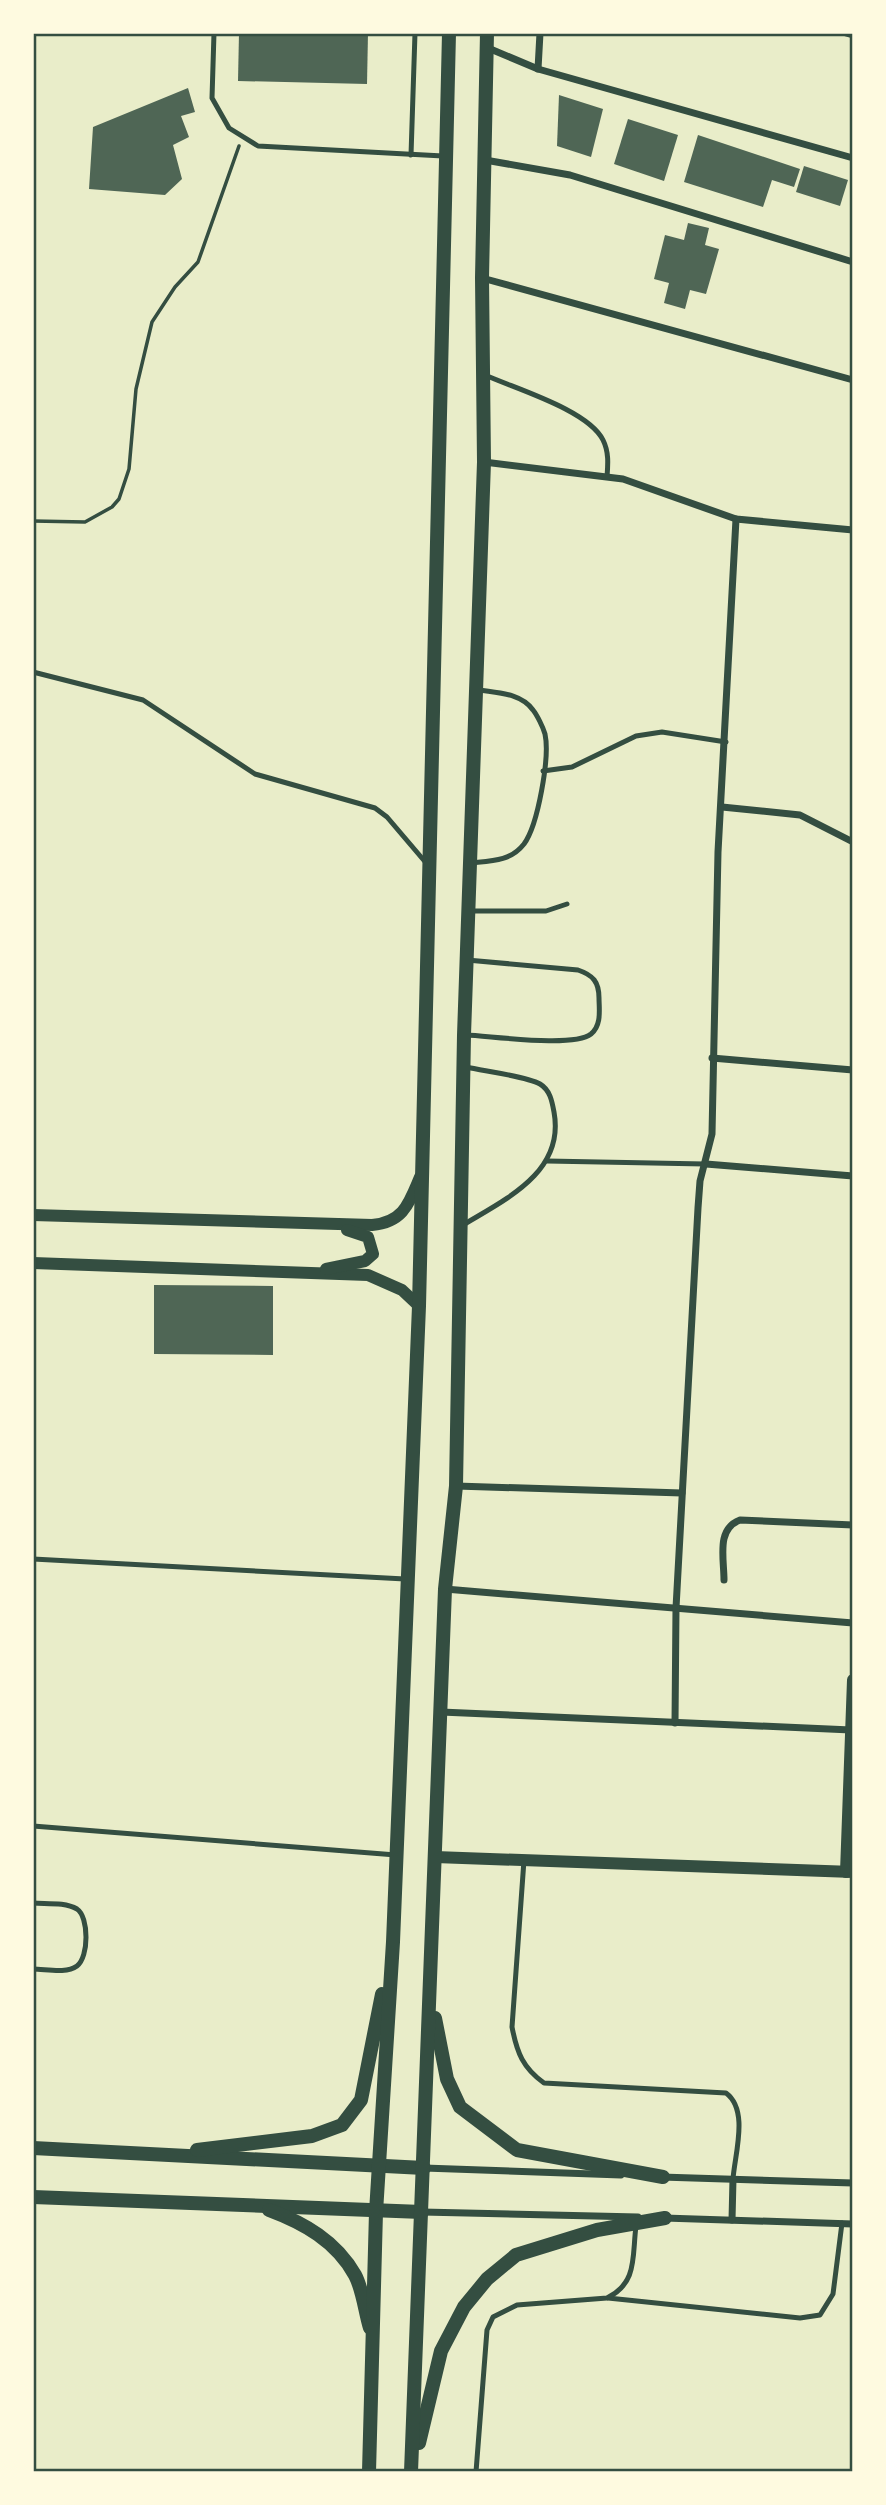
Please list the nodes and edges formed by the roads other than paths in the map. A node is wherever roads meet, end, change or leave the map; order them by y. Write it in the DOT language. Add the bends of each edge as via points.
graph roads {
  1 [pos="214,33"];
  2 [pos="415,33"];
  3 [pos="449,33"];
  4 [pos="540,33"];
  5 [pos="846,33"];
  6 [pos="853,35"];
  7 [pos="487,41"];
  8 [pos="538,69"];
  9 [pos="411,155"];
  10 [pos="446,156"];
  11 [pos="853,158"];
  12 [pos="485,160"];
  13 [pos="853,262"];
  14 [pos="482,278"];
  15 [pos="485,375"];
  16 [pos="853,380"];
  17 [pos="484,462"];
  18 [pos="607,477"];
  19 [pos="736,519"];
  20 [pos="853,530"];
  21 [pos="33,672"];
  22 [pos="476,689"];
  23 [pos="726,742"];
  24 [pos="543,771"];
  25 [pos="722,807"];
  26 [pos="853,842"];
  27 [pos="470,863"];
  28 [pos="429,867"];
  29 [pos="567,904"];
  30 [pos="469,911"];
  31 [pos="467,960"];
  32 [pos="464,1035"];
  33 [pos="712,1058"];
  34 [pos="466,1067"];
  35 [pos="853,1070"];
  36 [pos="547,1161"];
  37 [pos="706,1164"];
  38 [pos="422,1173"];
  39 [pos="853,1176"];
  40 [pos="33,1215"];
  41 [pos="333,1227"];
  42 [pos="459,1227"];
  43 [pos="33,1263"];
  44 [pos="306,1274"];
  45 [pos="419,1306"];
  46 [pos="456,1486"];
  47 [pos="682,1493"];
  48 [pos="853,1525"];
  49 [pos="33,1559"];
  50 [pos="408,1579"];
  51 [pos="724,1580"];
  52 [pos="445,1589"];
  53 [pos="676,1608"];
  54 [pos="853,1623"];
  55 [pos="853,1680"];
  56 [pos="441,1712"];
  57 [pos="675,1723"];
  58 [pos="851,1730"];
  59 [pos="33,1826"];
  60 [pos="396,1855"];
  61 [pos="435,1857"];
  62 [pos="524,1860"];
  63 [pos="849,1872"];
  64 [pos="33,1903"];
  65 [pos="393,1942"];
  66 [pos="33,1969"];
  67 [pos="430,1995"];
  68 [pos="33,2148"];
  69 [pos="156,2156"];
  70 [pos="380,2165"];
  71 [pos="424,2168"];
  72 [pos="663,2177"];
  73 [pos="733,2179"];
  74 [pos="853,2183"];
  75 [pos="33,2197"];
  76 [pos="255,2205"];
  77 [pos="376,2212"];
  78 [pos="422,2212"];
  79 [pos="665,2218"];
  80 [pos="732,2220"];
  81 [pos="636,2223"];
  82 [pos="842,2223"];
  83 [pos="853,2224"];
  84 [pos="607,2298"];
  85 [pos="374,2344"];
  86 [pos="369,2472"];
  87 [pos="412,2472"];
  88 [pos="476,2472"];
  1 -- 9 [label="lane" via="212,98 229,128 243,137 258,146"];
  2 -- 9 [label="lane"];
  3 -- 10 [label="main road"];
  4 -- 8 [label="street"];
  5 -- 6 [label="street"];
  7 -- 8 [label="street"];
  7 -- 12 [label="main road"];
  8 -- 11 [label="street"];
  9 -- 10 [label="lane"];
  10 -- 28 [label="main road"];
  12 -- 13 [label="street" via="570,175"];
  12 -- 14 [label="main road"];
  14 -- 15 [label="main road"];
  14 -- 16 [label="street"];
  15 -- 17 [label="main road"];
  15 -- 18 [label="lane" via="579,416 602,438 608,455"];
  17 -- 18 [label="street"];
  17 -- 22 [label="main road"];
  18 -- 19 [label="street" via="643,484"];
  19 -- 20 [label="street"];
  19 -- 23 [label="street"];
  21 -- 28 [label="lane" via="143,700 255,774 374,808"];
  22 -- 24 [label="lane" via="517,696 532,708 545,734"];
  22 -- 27 [label="main road"];
  23 -- 24 [label="lane" via="662,732 636,736 572,767"];
  23 -- 25 [label="street"];
  24 -- 27 [label="lane" via="533,828 523,845 504,860"];
  25 -- 26 [label="street" via="800,815"];
  25 -- 33 [label="street"];
  27 -- 30 [label="main road"];
  28 -- 38 [label="main road"];
  29 -- 30 [label="lane" via="546,911"];
  30 -- 31 [label="main road"];
  31 -- 32 [label="main road"];
  31 -- 32 [label="lane" via="578,970 590,975 599,987 598,1024 591,1034 573,1041"];
  32 -- 34 [label="main road"];
  33 -- 35 [label="street"];
  33 -- 37 [label="street" via="712,1134"];
  34 -- 36 [label="lane" via="539,1084 551,1095 556,1123"];
  34 -- 42 [label="main road"];
  36 -- 37 [label="lane"];
  36 -- 42 [label="lane" via="526,1185"];
  37 -- 39 [label="street"];
  37 -- 47 [label="street" via="698,1208"];
  38 -- 41 [label="street" via="408,1205 390,1223"];
  38 -- 45 [label="main road"];
  40 -- 41 [label="street"];
  41 -- 44 [label="street" via="368,1237 373,1254 365,1261"];
  42 -- 46 [label="main road"];
  43 -- 44 [label="street"];
  44 -- 45 [label="street" via="368,1275 402,1290"];
  45 -- 50 [label="main road"];
  46 -- 47 [label="street"];
  46 -- 52 [label="main road"];
  47 -- 53 [label="street"];
  48 -- 51 [label="street" via="740,1520 729,1524 724,1532"];
  49 -- 50 [label="lane"];
  50 -- 60 [label="main road"];
  52 -- 53 [label="street"];
  52 -- 56 [label="main road"];
  53 -- 54 [label="street"];
  53 -- 57 [label="street"];
  55 -- 58 [label="street"];
  56 -- 57 [label="street"];
  56 -- 61 [label="main road"];
  57 -- 58 [label="street"];
  58 -- 63 [label="street"];
  59 -- 60 [label="lane"];
  60 -- 65 [label="main road"];
  61 -- 62 [label="street"];
  61 -- 67 [label="main road"];
  62 -- 63 [label="street"];
  62 -- 73 [label="lane" via="512,2027 516,2051 527,2070 544,2083 726,2092 735,2099 739,2114"];
  64 -- 66 [label="lane" via="66,1905 79,1910 85,1920 84,1956 77,1966"];
  65 -- 69 [label="main road" via="361,2100 342,2126 312,2136"];
  65 -- 70 [label="main road"];
  67 -- 71 [label="main road"];
  67 -- 72 [label="main road" via="447,2079 460,2107 517,2150"];
  68 -- 69 [label="main road"];
  69 -- 70 [label="main road"];
  70 -- 71 [label="main road"];
  70 -- 77 [label="main road"];
  71 -- 72 [label="street"];
  71 -- 78 [label="main road"];
  72 -- 73 [label="street"];
  73 -- 74 [label="street"];
  73 -- 80 [label="street"];
  75 -- 76 [label="main road"];
  76 -- 77 [label="main road"];
  76 -- 85 [label="main road" via="299,2221 331,2244 355,2276"];
  77 -- 78 [label="main road"];
  77 -- 85 [label="main road"];
  78 -- 79 [label="street"];
  78 -- 87 [label="main road"];
  79 -- 80 [label="street"];
  79 -- 81 [label="main road"];
  80 -- 82 [label="street"];
  81 -- 84 [label="lane" via="630,2279"];
  81 -- 87 [label="main road" via="516,2255 487,2279 464,2307 441,2351"];
  82 -- 83 [label="street"];
  82 -- 84 [label="lane" via="833,2294 820,2315 800,2318"];
  84 -- 88 [label="lane" via="517,2305 493,2317 487,2330"];
  85 -- 86 [label="main road"];
}
